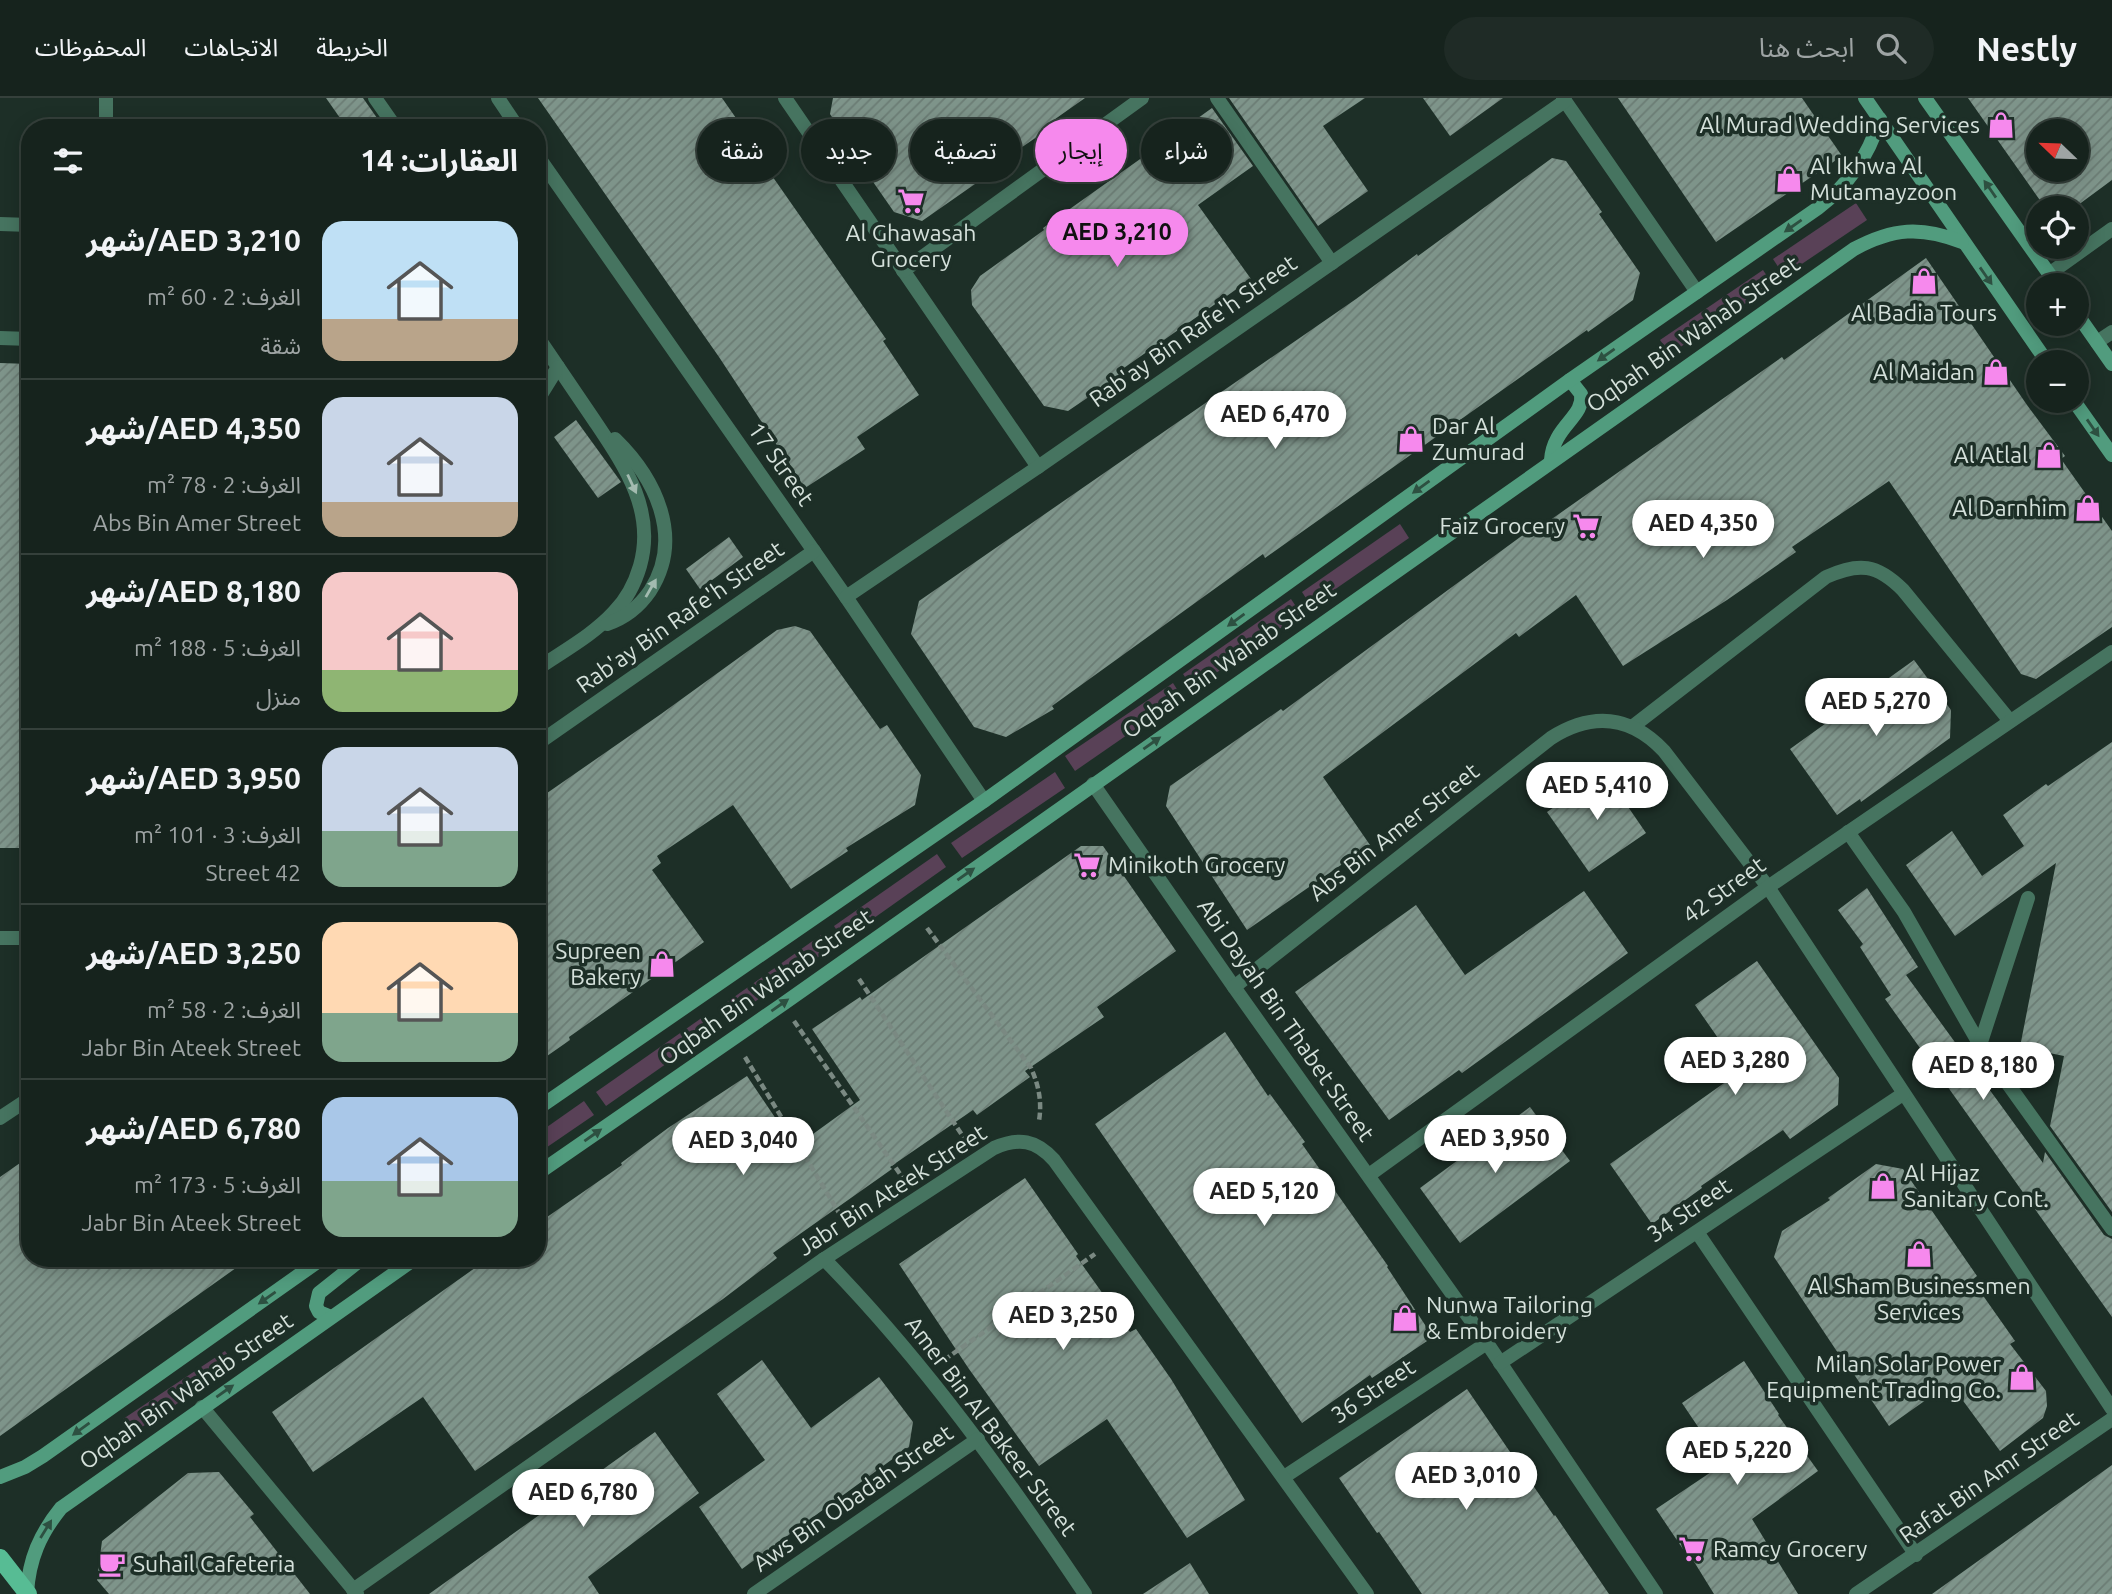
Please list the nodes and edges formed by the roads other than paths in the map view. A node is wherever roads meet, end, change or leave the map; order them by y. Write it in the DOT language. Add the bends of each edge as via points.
graph roads {
  1 [pos="106,98"];
  2 [pos="375,98"];
  3 [pos="498,98"];
  4 [pos="785,98"];
  5 [pos="1142,98"];
  6 [pos="1217,98"];
  7 [pos="1865,98"];
  8 [pos="1925,98"];
  9 [pos="1564,100"];
  10 [pos="106,119"];
  11 [pos="390,119"];
  12 [pos="512,119"];
  13 [pos="1880,119"];
  14 [pos="546,168"];
  15 [pos="0,224"];
  16 [pos="21,225"];
  17 [pos="2112,229"];
  18 [pos="1962,242"];
  19 [pos="1332,263"];
  20 [pos="903,271"];
  21 [pos="2048,273"];
  22 [pos="2061,273"];
  23 [pos="1697,292"];
  24 [pos="2089,331"];
  25 [pos="2112,332"];
  26 [pos="0,338"];
  27 [pos="21,339"];
  28 [pos="2097,342"];
  29 [pos="546,349"];
  30 [pos="2038,350"];
  31 [pos="2112,363"];
  32 [pos="558,367"];
  33 [pos="1570,380"];
  34 [pos="546,386"];
  35 [pos="2083,413"];
  36 [pos="598,426"];
  37 [pos="2112,454"];
  38 [pos="1551,460"];
  39 [pos="1038,467"];
  40 [pos="814,551"];
  41 [pos="846,597"];
  42 [pos="598,627"];
  43 [pos="2112,652"];
  44 [pos="546,663"];
  45 [pos="2010,722"];
  46 [pos="1632,727"];
  47 [pos="546,738"];
  48 [pos="1093,784"];
  49 [pos="984,801"];
  50 [pos="1848,832"];
  51 [pos="1768,887"];
  52 [pos="2028,898"];
  53 [pos="0,938"];
  54 [pos="21,938"];
  55 [pos="1234,987"];
  56 [pos="1980,1045"];
  57 [pos="1903,1094"];
  58 [pos="546,1103"];
  59 [pos="21,1104"];
  60 [pos="0,1118"];
  61 [pos="546,1168"];
  62 [pos="1369,1175"];
  63 [pos="2112,1229"];
  64 [pos="1697,1232"];
  65 [pos="824,1259"];
  66 [pos="310,1267"];
  67 [pos="352,1267"];
  68 [pos="403,1267"];
  69 [pos="331,1317"];
  70 [pos="1487,1343"];
  71 [pos="1500,1363"];
  72 [pos="202,1407"];
  73 [pos="2112,1409"];
  74 [pos="2112,1419"];
  75 [pos="978,1439"];
  76 [pos="0,1477"];
  77 [pos="1284,1477"];
  78 [pos="1916,1555"];
  79 [pos="0,1558"];
  80 [pos="355,1592"];
  81 [pos="28,1594"];
  82 [pos="754,1594"];
  83 [pos="1085,1594"];
  84 [pos="1367,1594"];
  85 [pos="1656,1594"];
  86 [pos="1856,1594"];
  1 -- 10 [label="street"];
  2 -- 11 [label="street"];
  3 -- 12 [label="street"];
  4 -- 20 [label="street"];
  5 -- 20 [label="street"];
  6 -- 19 [label="street"];
  7 -- 13 [label="street"];
  21 -- 8 [label="street, one-way"];
  9 -- 19 [label="street, Rab'ay Bin Rafe'h Street"];
  9 -- 23 [label="street"];
  13 -- 18 [label="street"];
  13 -- 23 [label="street, Oqbah Bin Wahab Street, one-way" via="1863,160 1835,195"];
  14 -- 40 [label="street, 17 Street"];
  15 -- 16 [label="street"];
  17 -- 22 [label="street"];
  18 -- 30 [label="street, one-way"];
  18 -- 38 [label="street, Oqbah Bin Wahab Street" via="1941,234 1896,232 1854,248"];
  19 -- 39 [label="street, Rab'ay Bin Rafe'h Street"];
  20 -- 39 [label="street"];
  23 -- 33 [label="street, Oqbah Bin Wahab Street, one-way"];
  24 -- 28 [label="street"];
  25 -- 28 [label="street"];
  26 -- 27 [label="street"];
  28 -- 31 [label="street"];
  29 -- 32 [label="street"];
  32 -- 34 [label="street"];
  32 -- 36 [label="street"];
  33 -- 38 [label="street" via="1581,394 1581,407 1556,438"];
  33 -- 49 [label="street, Oqbah Bin Wahab Street, one-way"];
  35 -- 37 [label="street, one-way"];
  36 -- 42 [label="street, one-way" via="637,493 646,533 628,595"];
  42 -- 36 [label="street, one-way" via="623,617 645,599 666,543 664,520 652,487 624,448"];
  48 -- 38 [label="street, Oqbah Bin Wahab Street, one-way"];
  39 -- 41 [label="street, Rab'ay Bin Rafe'h Street"];
  40 -- 41 [label="street, 17 Street"];
  40 -- 47 [label="street, Rab'ay Bin Rafe'h Street"];
  41 -- 49 [label="street, 17 Street"];
  42 -- 44 [label="street"];
  43 -- 45 [label="street, 42 Street"];
  45 -- 46 [label="street" via="1903,590 1887,575 1866,567 1845,568 1826,577"];
  45 -- 50 [label="street, 42 Street"];
  46 -- 51 [label="street" via="1664,751"];
  46 -- 55 [label="street, Abs Bin Amer Street" via="1590,721 1551,738"];
  48 -- 55 [label="street, Abi Dayah Bin Thabet Street"];
  61 -- 48 [label="street, Oqbah Bin Wahab Street, one-way"];
  49 -- 58 [label="street, Oqbah Bin Wahab Street"];
  50 -- 51 [label="street, 42 Street"];
  50 -- 56 [label="street" via="1904,912"];
  51 -- 57 [label="street"];
  51 -- 62 [label="street, 42 Street"];
  52 -- 56 [label="street"];
  53 -- 54 [label="street"];
  55 -- 62 [label="street, Abi Dayah Bin Thabet Street"];
  56 -- 63 [label="street"];
  57 -- 64 [label="street, 34 Street"];
  57 -- 73 [label="street"];
  59 -- 60 [label="street"];
  62 -- 70 [label="street, Abi Dayah Bin Thabet Street"];
  64 -- 71 [label="street, 34 Street"];
  64 -- 78 [label="street"];
  65 -- 75 [label="street, Amer Bin Al Bakeer Street" via="926,1372"];
  65 -- 77 [label="street, Jabr Bin Ateek Street" via="978,1159 1007,1143 1031,1142 1054,1160"];
  65 -- 80 [label="street, Jabr Bin Ateek Street"];
  66 -- 76 [label="street, Oqbah Bin Wahab Street, one-way" via="43,1456"];
  67 -- 69 [label="street" via="319,1293 316,1306"];
  68 -- 69 [label="street, Oqbah Bin Wahab Street"];
  72 -- 69 [label="street, Oqbah Bin Wahab Street, one-way"];
  70 -- 71 [label="street, Abi Dayah Bin Thabet Street"];
  70 -- 77 [label="street, 36 Street"];
  71 -- 85 [label="street, Abi Dayah Bin Thabet Street"];
  72 -- 80 [label="street"];
  81 -- 72 [label="street, Oqbah Bin Wahab Street, one-way" via="28,1575 40,1538 61,1508"];
  74 -- 78 [label="street, Rafat Bin Amr Street"];
  75 -- 82 [label="street, Aws Bin Obadah Street"];
  75 -- 83 [label="street, Amer Bin Al Bakeer Street"];
  77 -- 84 [label="street"];
  78 -- 86 [label="street, Rafat Bin Amr Street"];
  79 -- 81 [label="main road"];
}
